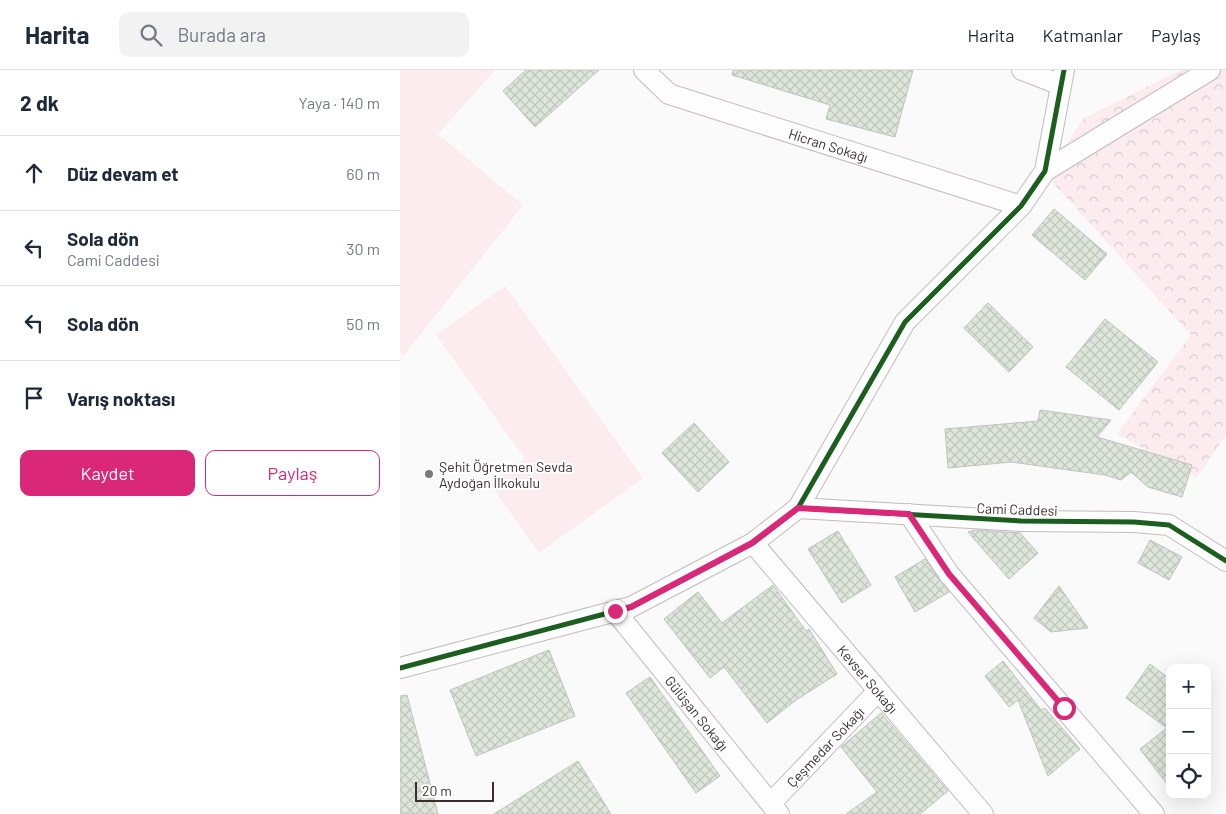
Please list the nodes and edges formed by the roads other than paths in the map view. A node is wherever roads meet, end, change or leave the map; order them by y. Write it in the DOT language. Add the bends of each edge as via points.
graph roads {
  1 [pos="644,70"];
  2 [pos="1022,70"];
  3 [pos="1210,70"];
  4 [pos="1062,77"];
  5 [pos="1045,171"];
  6 [pos="1021,206"];
  7 [pos="798,508"];
  8 [pos="909,514"];
  9 [pos="752,543"];
  10 [pos="1226,561"];
  11 [pos="615,611"];
  12 [pos="400,668"];
  13 [pos="878,691"];
  14 [pos="775,809"];
  15 [pos="983,814"];
  16 [pos="1154,814"];
  1 -- 6 [label="street, Hicran Sokağı" via="669,94"];
  2 -- 4 [label="street"];
  3 -- 5 [label="street"];
  4 -- 5 [label="street"];
  5 -- 6 [label="street"];
  6 -- 7 [label="street" via="905,322"];
  7 -- 8 [label="street, Cami Caddesi"];
  7 -- 9 [label="street"];
  8 -- 10 [label="street, Cami Caddesi" via="1169,526"];
  8 -- 16 [label="street" via="949,574"];
  9 -- 11 [label="street" via="631,607"];
  9 -- 13 [label="street, Kevser Sokağı"];
  11 -- 12 [label="street"];
  11 -- 14 [label="street, Gülüşan Sokağı"];
  13 -- 14 [label="street, Çeşmedar Sokağı"];
  13 -- 15 [label="street, Kevser Sokağı"];
}
